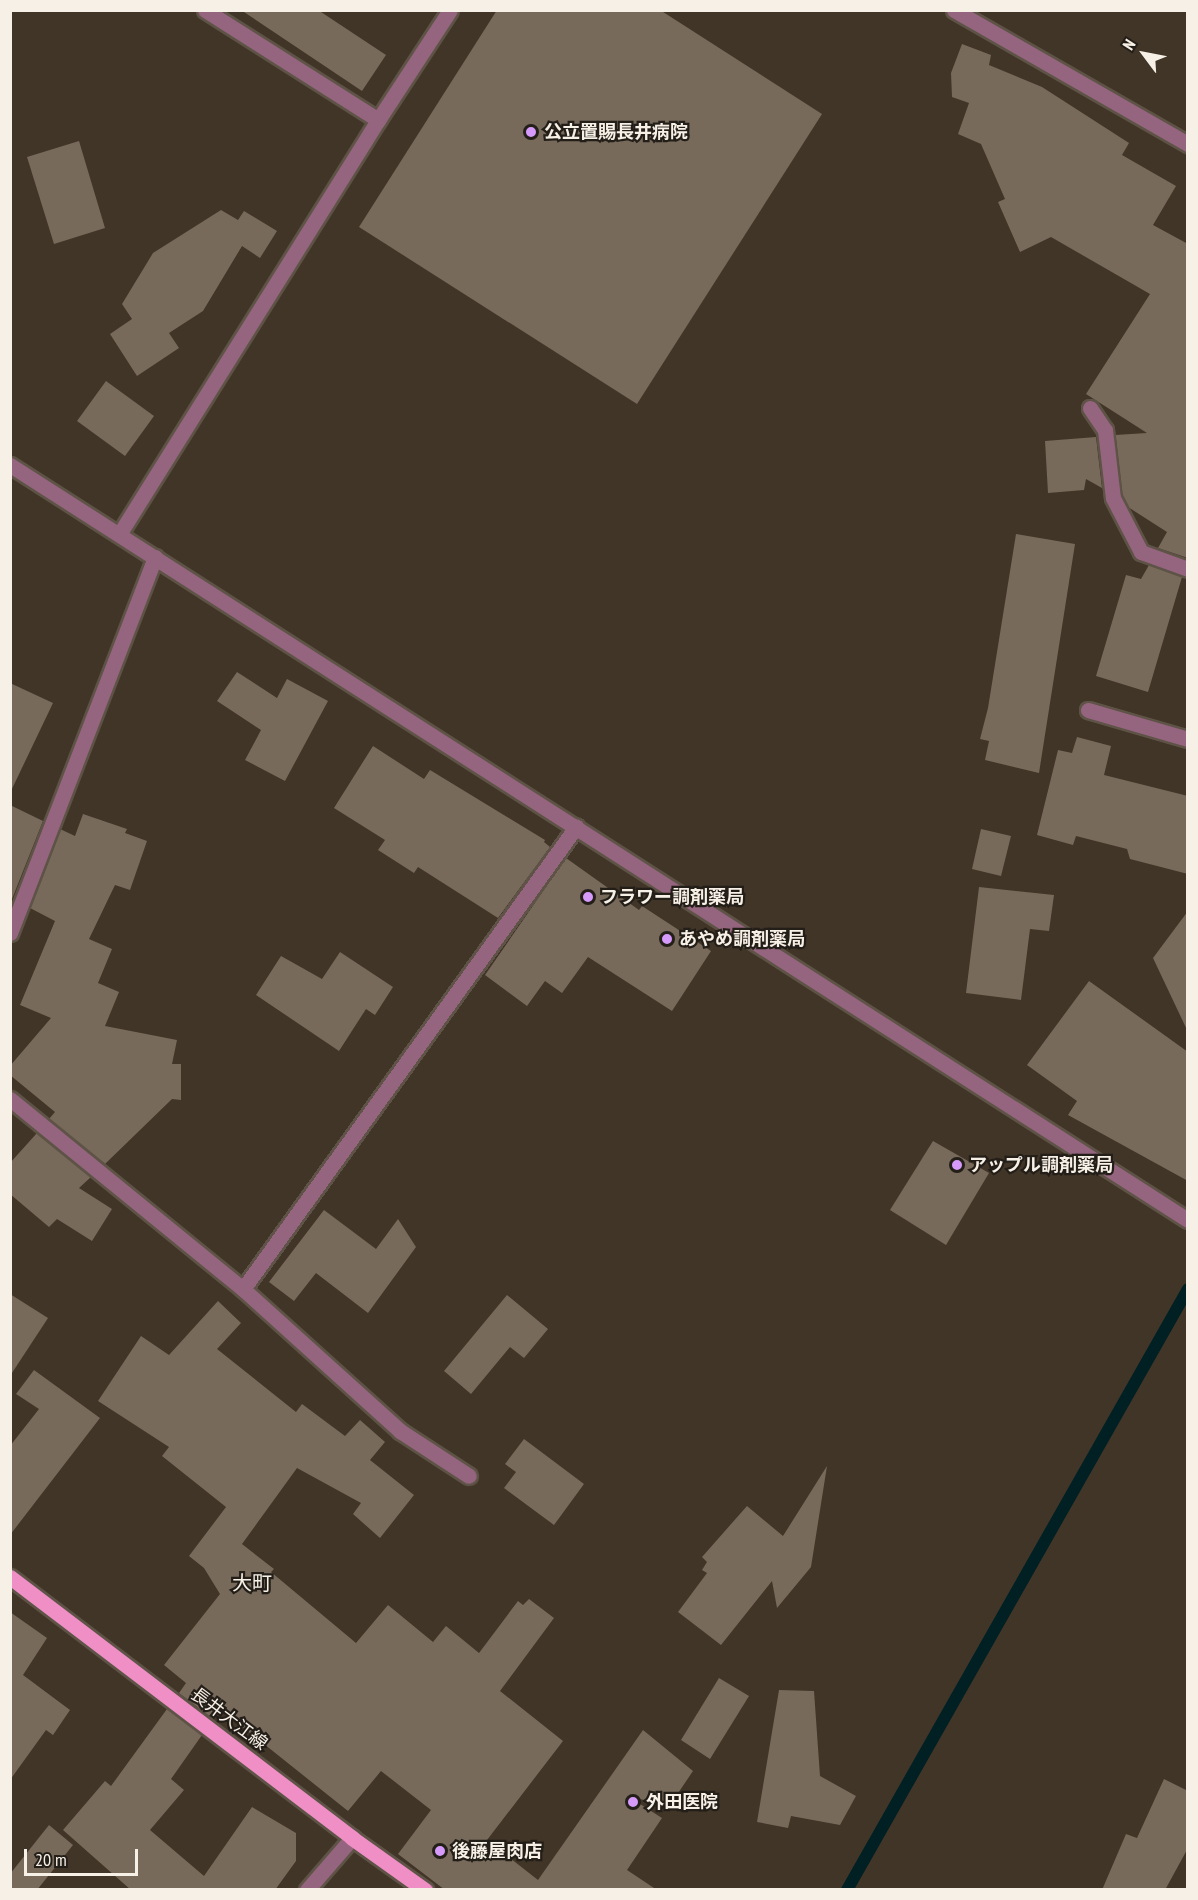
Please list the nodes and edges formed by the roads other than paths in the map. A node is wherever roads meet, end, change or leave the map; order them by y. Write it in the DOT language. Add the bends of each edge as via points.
graph roads {
  1 [pos="205,10"];
  2 [pos="450,10"];
  3 [pos="954,10"];
  4 [pos="378,120"];
  5 [pos="1188,144"];
  6 [pos="1090,408"];
  7 [pos="10,465"];
  8 [pos="120,533"];
  9 [pos="155,557"];
  10 [pos="1188,569"];
  11 [pos="1088,710"];
  12 [pos="1188,740"];
  13 [pos="576,827"];
  14 [pos="10,933"];
  15 [pos="10,1099"];
  16 [pos="1188,1220"];
  17 [pos="243,1289"];
  18 [pos="470,1476"];
  19 [pos="10,1577"];
  20 [pos="352,1838"];
  21 [pos="307,1890"];
  22 [pos="425,1890"];
  1 -- 4 [label="street"];
  2 -- 4 [label="street"];
  3 -- 5 [label="street"];
  4 -- 8 [label="street"];
  6 -- 10 [label="street" via="1105,430 1113,498 1141,552"];
  7 -- 8 [label="street"];
  8 -- 9 [label="street"];
  9 -- 13 [label="street"];
  9 -- 14 [label="street"];
  11 -- 12 [label="street"];
  13 -- 16 [label="street"];
  13 -- 17 [label="street"];
  15 -- 17 [label="street"];
  17 -- 18 [label="street" via="400,1431"];
  19 -- 20 [label="main road, 長井大江線"];
  20 -- 21 [label="street"];
  20 -- 22 [label="main road, 長井大江線"];
}
